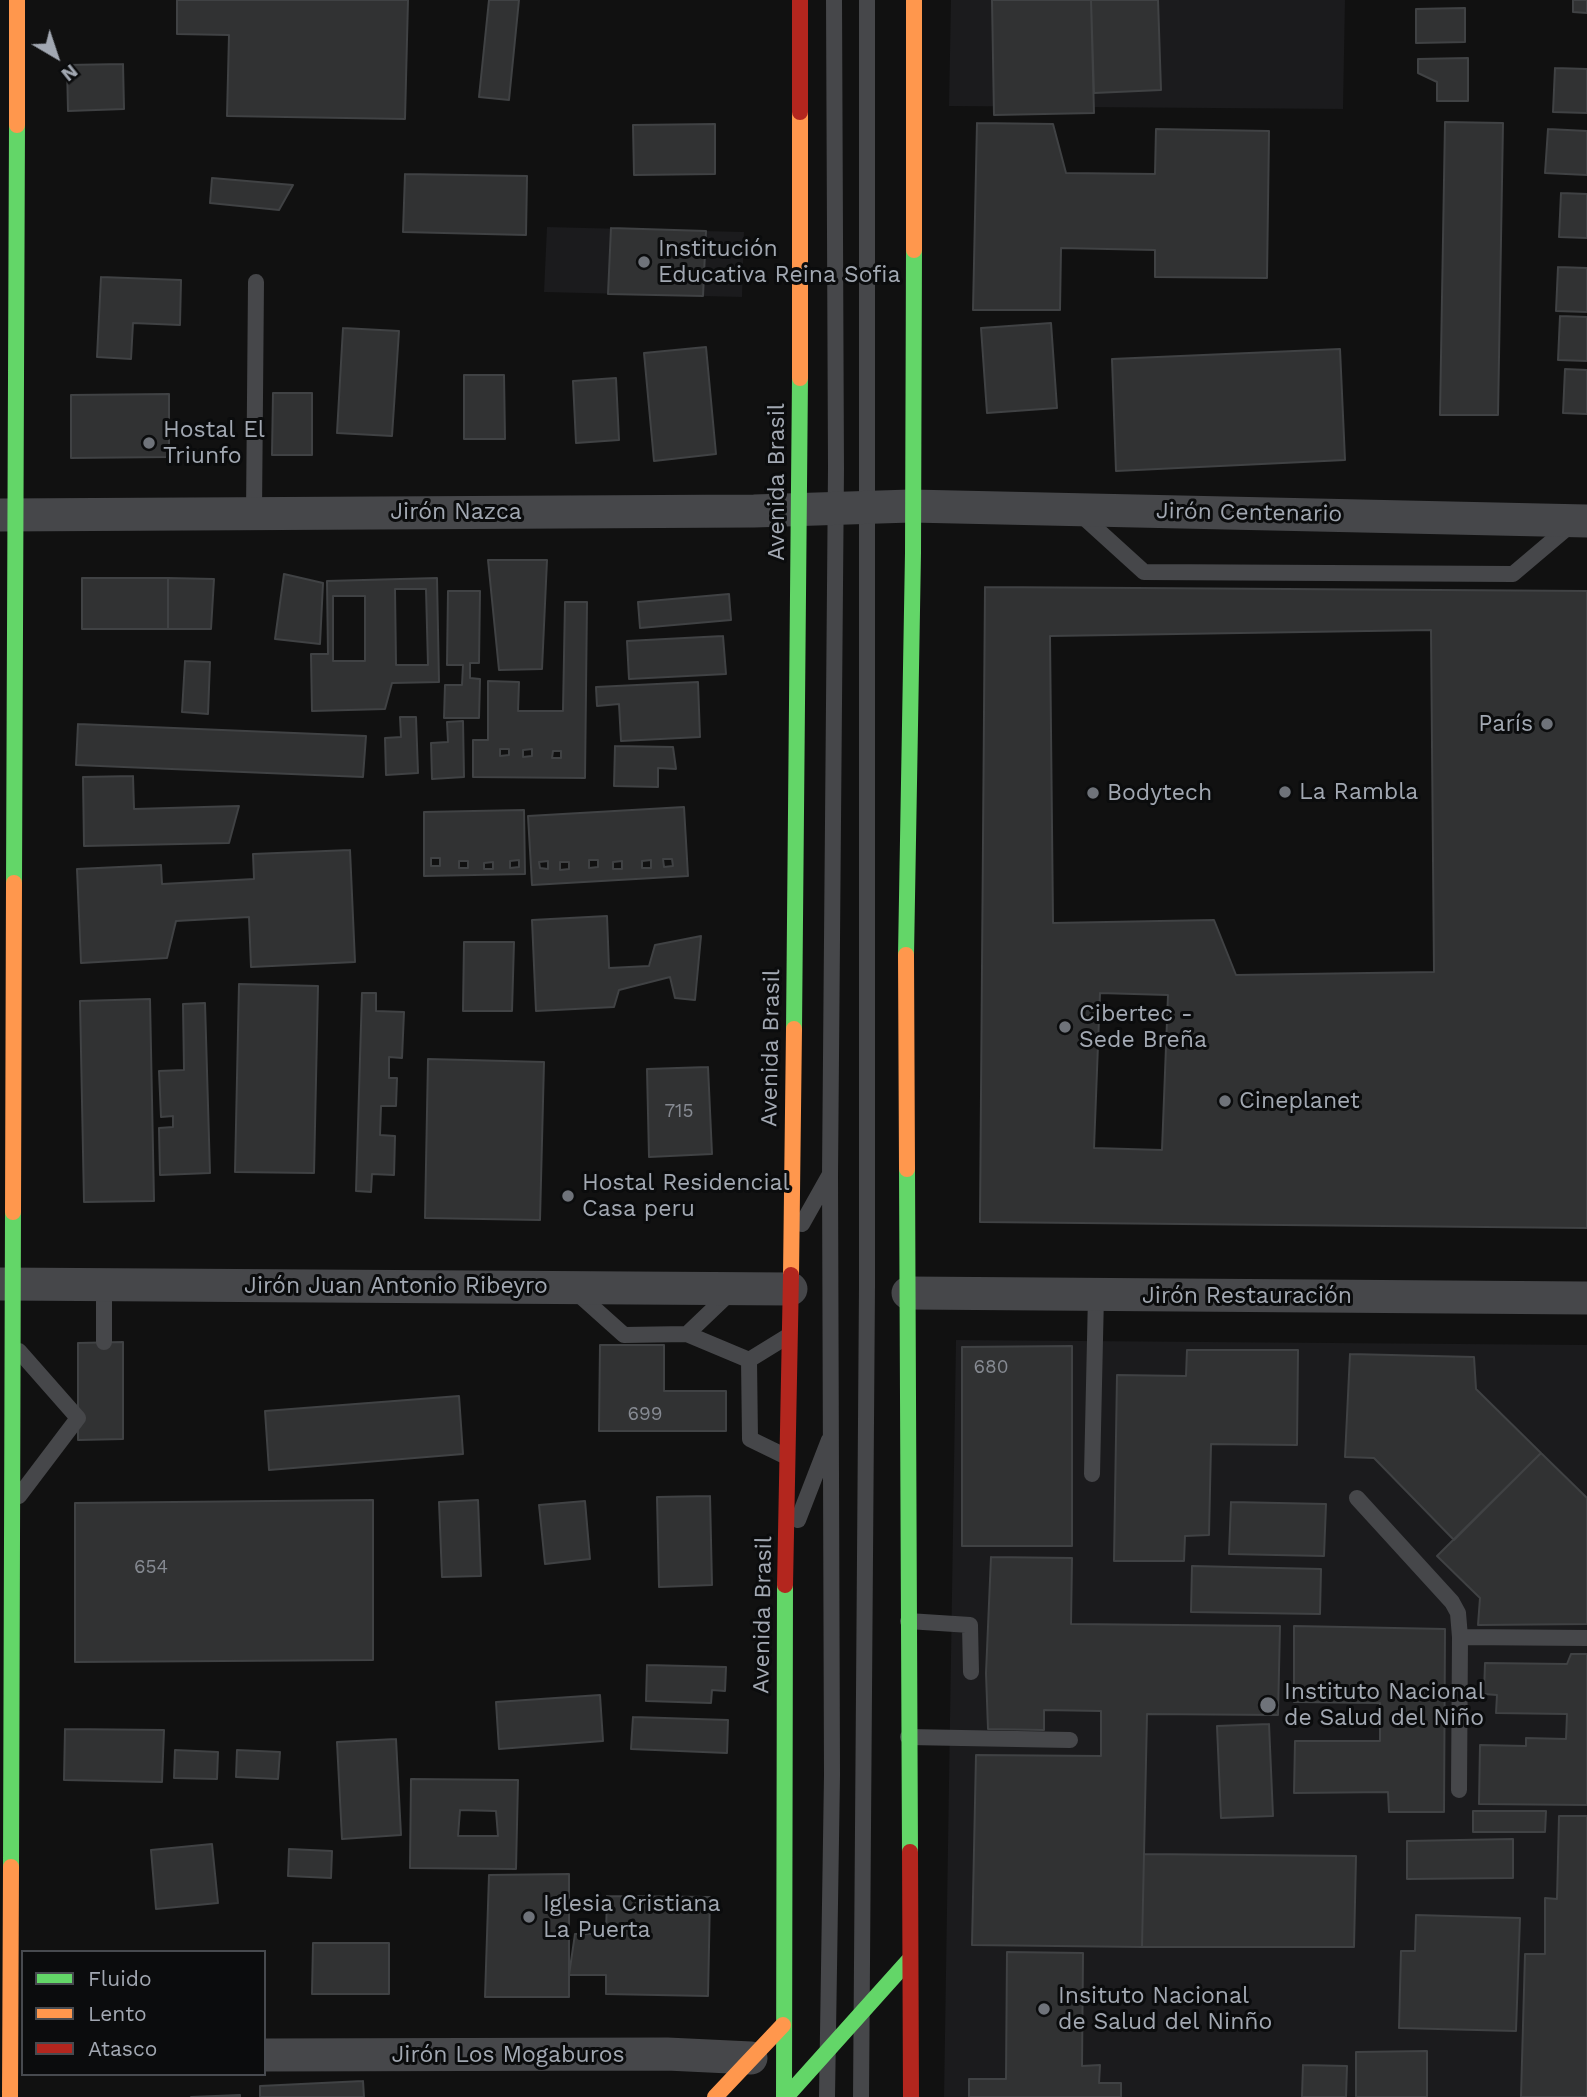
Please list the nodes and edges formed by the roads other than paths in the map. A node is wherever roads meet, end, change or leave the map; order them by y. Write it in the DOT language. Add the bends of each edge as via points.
graph roads {
  1 [pos="17,0"];
  2 [pos="800,0"];
  3 [pos="834,0"];
  4 [pos="867,0"];
  5 [pos="914,0"];
  6 [pos="256,282"];
  7 [pos="911,506"];
  8 [pos="851,508"];
  9 [pos="800,510"];
  10 [pos="1076,510"];
  11 [pos="254,513"];
  12 [pos="8,515"];
  13 [pos="1582,521"];
  14 [pos="830,1174"];
  15 [pos="791,1241"];
  16 [pos="6,1284"];
  17 [pos="104,1284"];
  18 [pos="572,1288"];
  19 [pos="735,1289"];
  20 [pos="792,1289"];
  21 [pos="908,1293"];
  22 [pos="1096,1295"];
  23 [pos="1587,1298"];
  24 [pos="687,1334"];
  25 [pos="790,1335"];
  26 [pos="104,1342"];
  27 [pos="13,1344"];
  28 [pos="748,1360"];
  29 [pos="832,1431"];
  30 [pos="789,1458"];
  31 [pos="1092,1474"];
  32 [pos="1357,1498"];
  33 [pos="12,1506"];
  34 [pos="785,1553"];
  35 [pos="908,1622"];
  36 [pos="1460,1637"];
  37 [pos="1587,1639"];
  38 [pos="971,1672"];
  39 [pos="908,1737"];
  40 [pos="1070,1740"];
  41 [pos="1459,1790"];
  42 [pos="908,1961"];
  43 [pos="863,2012"];
  44 [pos="783,2025"];
  45 [pos="827,2052"];
  46 [pos="11,2055"];
  47 [pos="266,2055"];
  48 [pos="751,2058"];
  49 [pos="10,2097"];
  50 [pos="715,2097"];
  51 [pos="785,2097"];
  52 [pos="827,2097"];
  53 [pos="861,2097"];
  54 [pos="911,2097"];
  1 -- 12 [label="main road"];
  2 -- 9 [label="main road, Avenida Brasil"];
  3 -- 8 [label="lane"];
  4 -- 8 [label="lane"];
  5 -- 7 [label="main road"];
  6 -- 11 [label="lane"];
  7 -- 8 [label="street, Jirón Nazca"];
  7 -- 10 [label="street, Jirón Centenario"];
  7 -- 21 [label="main road"];
  8 -- 9 [label="street, Jirón Nazca"];
  8 -- 14 [label="lane"];
  8 -- 43 [label="lane"];
  9 -- 11 [label="street, Jirón Nazca"];
  9 -- 15 [label="main road, Avenida Brasil"];
  10 -- 13 [label="street, Jirón Centenario"];
  10 -- 13 [label="lane" via="1144,572 1513,574"];
  11 -- 12 [label="street, Jirón Nazca"];
  12 -- 16 [label="main road"];
  14 -- 15 [label="lane"];
  14 -- 29 [label="lane"];
  15 -- 20 [label="main road, Avenida Brasil"];
  16 -- 17 [label="street, Jirón Juan Antonio Ribeyro"];
  16 -- 27 [label="main road"];
  17 -- 18 [label="street, Jirón Juan Antonio Ribeyro"];
  17 -- 26 [label="lane"];
  18 -- 19 [label="street, Jirón Juan Antonio Ribeyro"];
  18 -- 24 [label="lane" via="624,1335"];
  19 -- 20 [label="street, Jirón Juan Antonio Ribeyro"];
  19 -- 24 [label="lane"];
  20 -- 25 [label="main road, Avenida Brasil"];
  21 -- 22 [label="street, Jirón Restauración"];
  21 -- 35 [label="main road"];
  22 -- 23 [label="street, Jirón Restauración"];
  22 -- 31 [label="lane"];
  24 -- 28 [label="lane"];
  25 -- 28 [label="lane"];
  25 -- 30 [label="main road, Avenida Brasil"];
  27 -- 33 [label="main road"];
  27 -- 33 [label="lane" via="78,1418"];
  28 -- 30 [label="lane" via="750,1439"];
  29 -- 34 [label="lane"];
  29 -- 45 [label="lane"];
  30 -- 34 [label="main road, Avenida Brasil"];
  32 -- 36 [label="lane" via="1452,1602"];
  33 -- 46 [label="main road"];
  34 -- 44 [label="main road, Avenida Brasil"];
  35 -- 38 [label="lane" via="970,1625"];
  35 -- 39 [label="main road"];
  36 -- 37 [label="lane"];
  36 -- 41 [label="lane"];
  39 -- 40 [label="lane"];
  39 -- 42 [label="main road"];
  42 -- 43 [label="main road"];
  42 -- 54 [label="main road"];
  43 -- 45 [label="main road"];
  43 -- 53 [label="lane"];
  44 -- 48 [label="main road"];
  44 -- 51 [label="main road, Avenida Brasil"];
  45 -- 51 [label="main road"];
  45 -- 52 [label="lane"];
  46 -- 49 [label="main road"];
  47 -- 48 [label="street, Jirón Los Mogaburos"];
  48 -- 50 [label="main road"];
}
